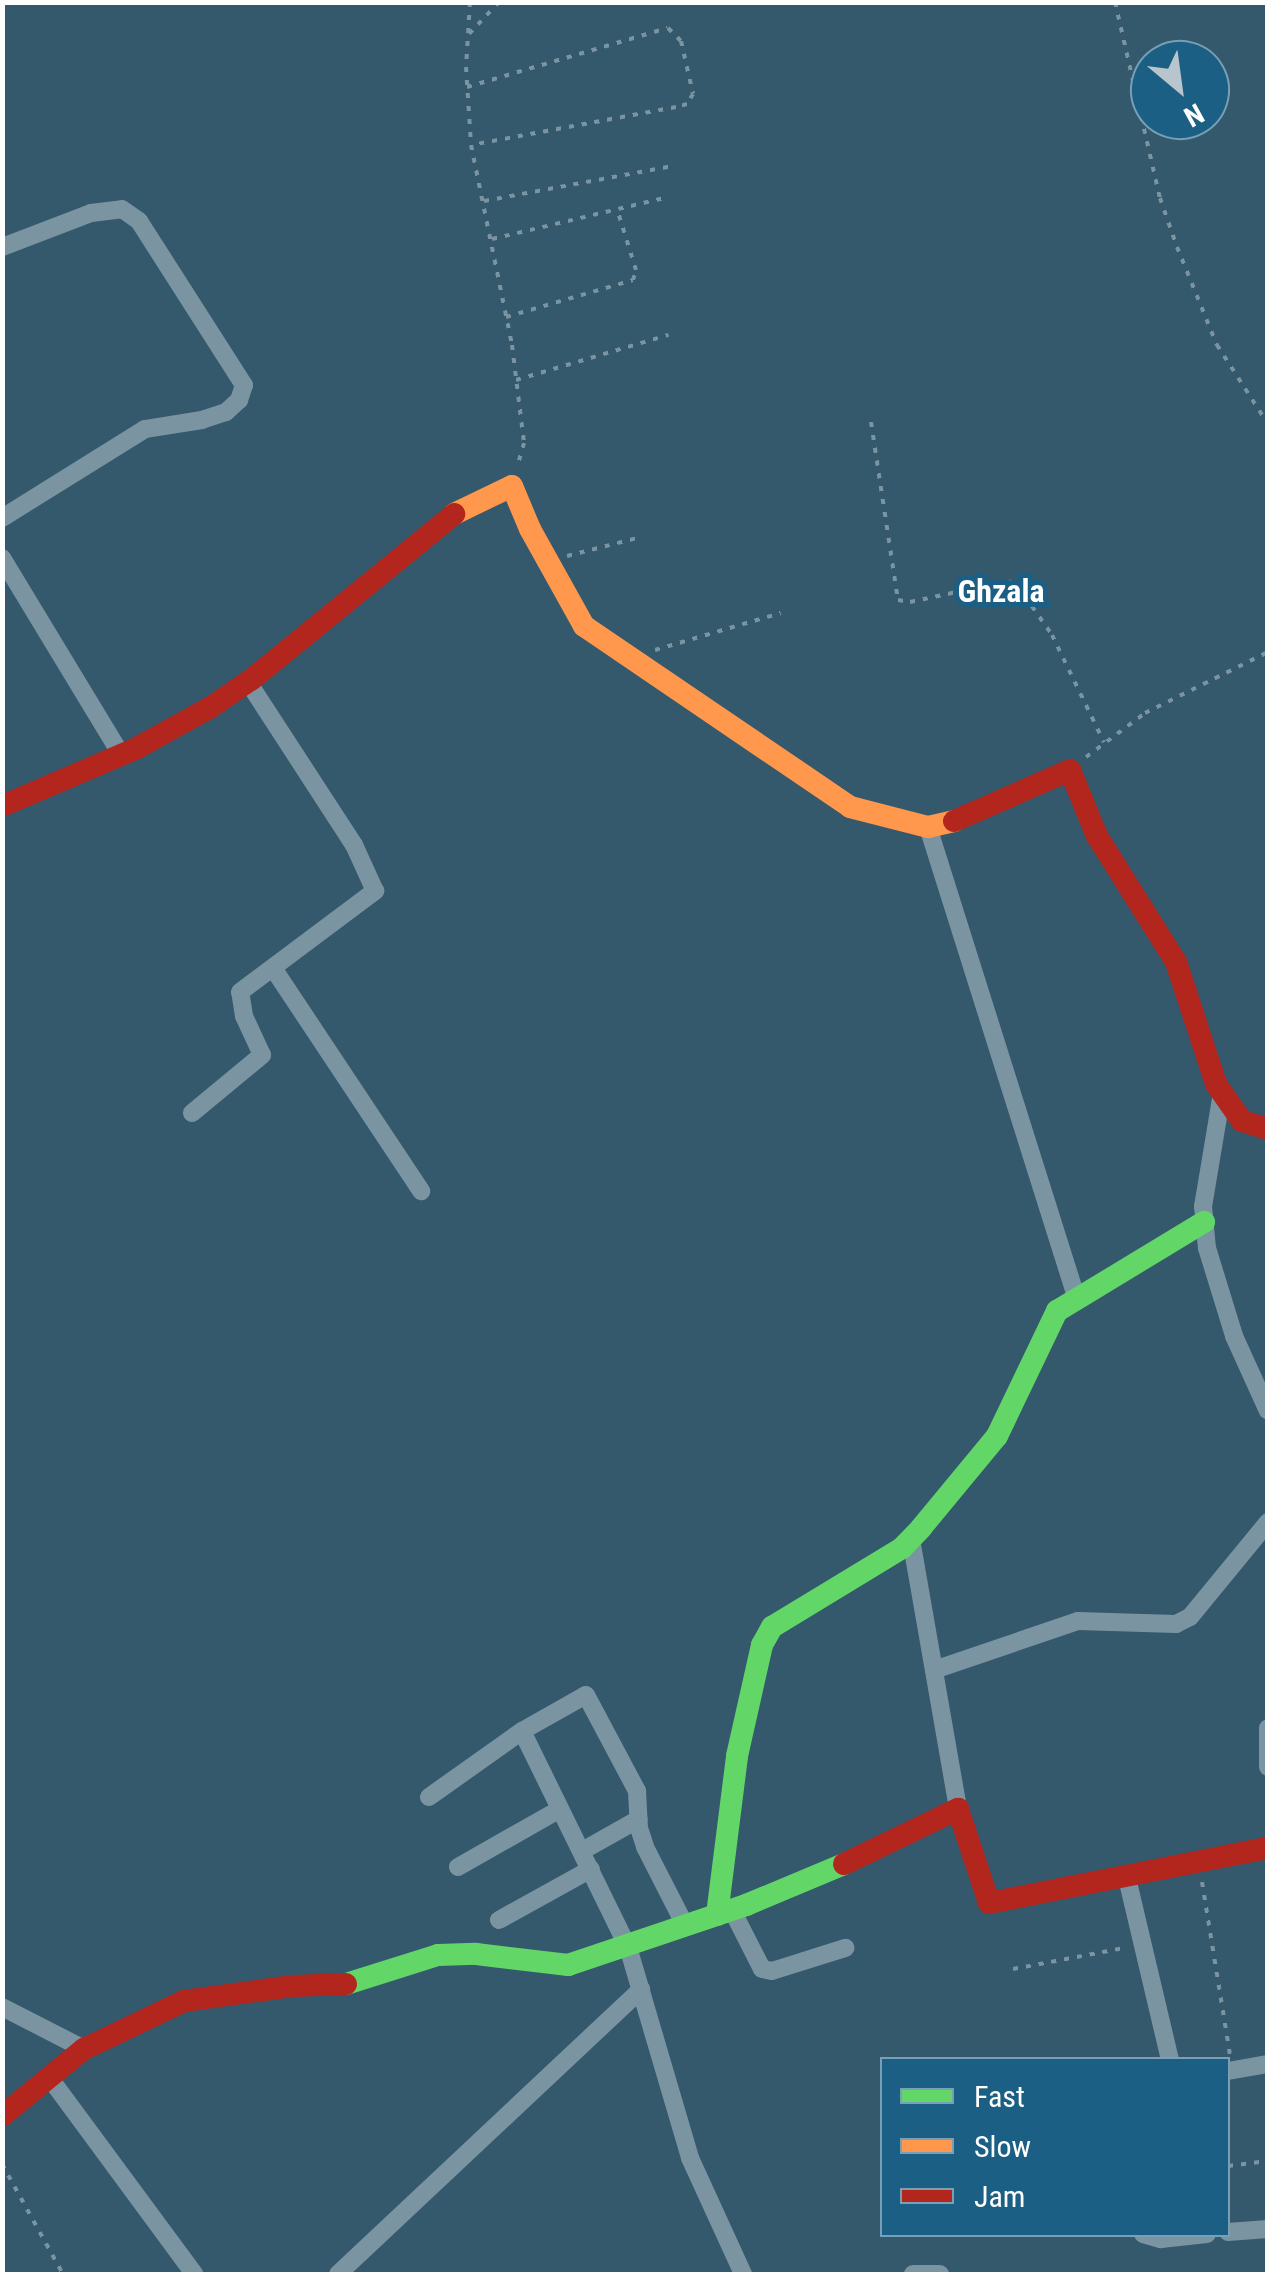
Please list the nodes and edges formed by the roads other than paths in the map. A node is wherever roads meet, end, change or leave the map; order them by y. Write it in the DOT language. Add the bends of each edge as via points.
graph roads {
  1 [pos="2,247"];
  2 [pos="2,518"];
  3 [pos="2,558"];
  4 [pos="248,682"];
  5 [pos="122,756"];
  6 [pos="2,806"];
  7 [pos="928,827"];
  8 [pos="274,968"];
  9 [pos="1222,1093"];
  10 [pos="192,1113"];
  11 [pos="1268,1129"];
  12 [pos="421,1191"];
  13 [pos="1204,1222"];
  14 [pos="1076,1296"];
  15 [pos="1268,1411"];
  16 [pos="1268,1522"];
  17 [pos="910,1539"];
  18 [pos="934,1670"];
  19 [pos="1268,1728"];
  20 [pos="522,1731"];
  21 [pos="1268,1767"];
  22 [pos="430,1797"];
  23 [pos="560,1809"];
  24 [pos="958,1809"];
  25 [pos="639,1818"];
  26 [pos="1268,1848"];
  27 [pos="582,1851"];
  28 [pos="458,1867"];
  29 [pos="591,1869"];
  30 [pos="1127,1878"];
  31 [pos="725,1913"];
  32 [pos="499,1920"];
  33 [pos="685,1925"];
  34 [pos="628,1947"];
  35 [pos="845,1948"];
  36 [pos="641,1989"];
  37 [pos="2,2007"];
  38 [pos="84,2048"];
  39 [pos="1169,2057"];
  40 [pos="1268,2064"];
  41 [pos="1230,2070"];
  42 [pos="50,2077"];
  43 [pos="2,2116"];
  44 [pos="1268,2228"];
  45 [pos="1230,2232"];
  46 [pos="1154,2237"];
  47 [pos="1179,2237"];
  48 [pos="194,2274"];
  49 [pos="338,2274"];
  50 [pos="743,2274"];
  51 [pos="913,2274"];
  52 [pos="940,2274"];
  1 -- 2 [label="street" via="91,212 122,209 140,221 244,385 226,412 146,429"];
  3 -- 5 [label="street"];
  4 -- 5 [label="street"];
  4 -- 7 [label="street" via="450,517 512,486 584,626 850,808"];
  4 -- 8 [label="street" via="354,846 375,892"];
  5 -- 6 [label="street"];
  7 -- 9 [label="street" via="977,815 1070,770 1097,836 1176,962"];
  7 -- 14 [label="street"];
  8 -- 10 [label="street" via="240,992 262,1055"];
  8 -- 12 [label="street"];
  9 -- 11 [label="street" via="1242,1121"];
  9 -- 13 [label="street"];
  13 -- 14 [label="street"];
  13 -- 15 [label="street" via="1234,1336"];
  14 -- 17 [label="street" via="1058,1310 997,1436"];
  16 -- 18 [label="street" via="1190,1616 1176,1624 1078,1621"];
  17 -- 18 [label="street"];
  17 -- 31 [label="street" via="772,1628 762,1645 737,1756"];
  18 -- 24 [label="street"];
  19 -- 21 [label="street"];
  20 -- 22 [label="street"];
  20 -- 23 [label="street"];
  20 -- 25 [label="street" via="586,1695 637,1791"];
  23 -- 27 [label="street"];
  23 -- 28 [label="street"];
  24 -- 30 [label="street" via="988,1902"];
  24 -- 31 [label="street"];
  25 -- 27 [label="street"];
  25 -- 33 [label="street" via="645,1847"];
  26 -- 30 [label="street"];
  27 -- 29 [label="street"];
  29 -- 32 [label="street"];
  29 -- 34 [label="street"];
  30 -- 39 [label="street"];
  31 -- 33 [label="street"];
  31 -- 35 [label="street" via="762,1969"];
  33 -- 34 [label="street"];
  34 -- 36 [label="street"];
  34 -- 38 [label="street" via="568,1965 438,1955 326,1988 292,1986 184,2001"];
  36 -- 49 [label="street"];
  36 -- 50 [label="street" via="690,2158"];
  37 -- 38 [label="street"];
  38 -- 42 [label="street"];
  40 -- 41 [label="street"];
  42 -- 43 [label="street"];
  42 -- 48 [label="street"];
  44 -- 45 [label="street"];
  46 -- 47 [label="street"];
  51 -- 52 [label="street"];
}
